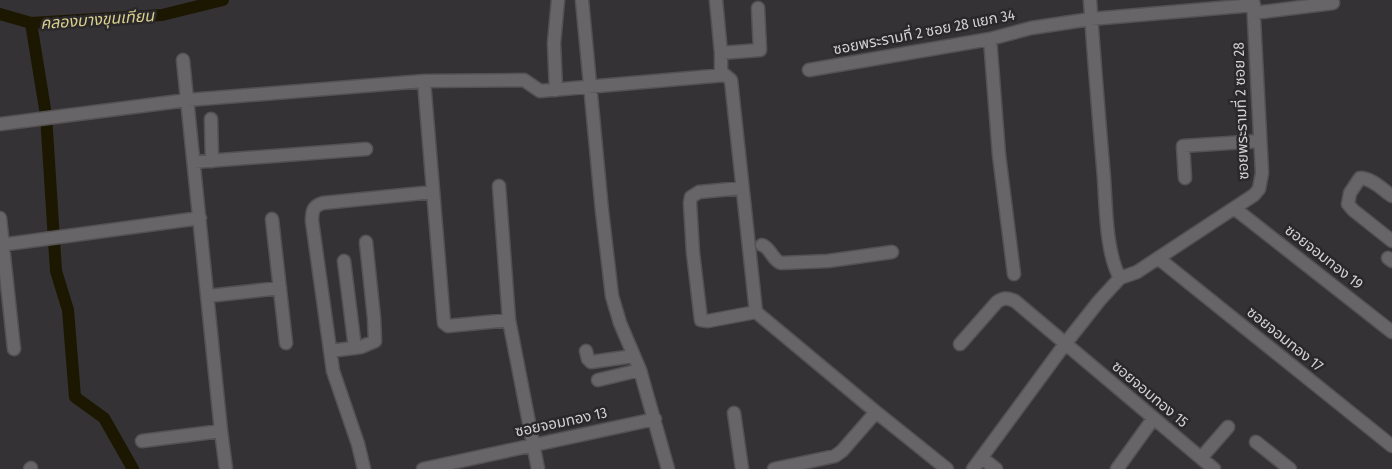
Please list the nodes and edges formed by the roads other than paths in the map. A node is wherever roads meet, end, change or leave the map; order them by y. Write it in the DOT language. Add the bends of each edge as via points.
graph roads {
  1 [pos="558,0"];
  2 [pos="582,0"];
  3 [pos="716,0"];
  4 [pos="1090,0"];
  5 [pos="1333,3"];
  6 [pos="1254,6"];
  7 [pos="758,8"];
  8 [pos="1091,18"];
  9 [pos="990,39"];
  10 [pos="721,53"];
  11 [pos="183,60"];
  12 [pos="809,70"];
  13 [pos="722,74"];
  14 [pos="424,81"];
  15 [pos="591,86"];
  16 [pos="556,90"];
  17 [pos="188,100"];
  18 [pos="211,119"];
  19 [pos="0,124"];
  20 [pos="1260,141"];
  21 [pos="366,149"];
  22 [pos="212,161"];
  23 [pos="194,162"];
  24 [pos="1185,178"];
  25 [pos="499,186"];
  26 [pos="742,188"];
  27 [pos="433,192"];
  28 [pos="1392,196"];
  29 [pos="1234,208"];
  30 [pos="0,218"];
  31 [pos="200,218"];
  32 [pos="272,219"];
  33 [pos="1392,241"];
  34 [pos="366,242"];
  35 [pos="1,244"];
  36 [pos="755,245"];
  37 [pos="892,252"];
  38 [pos="1158,258"];
  39 [pos="344,261"];
  40 [pos="1014,274"];
  41 [pos="1120,278"];
  42 [pos="280,288"];
  43 [pos="208,296"];
  44 [pos="756,312"];
  45 [pos="509,320"];
  46 [pos="1392,332"];
  47 [pos="286,342"];
  48 [pos="960,344"];
  49 [pos="1065,344"];
  50 [pos="355,348"];
  51 [pos="14,350"];
  52 [pos="330,351"];
  53 [pos="586,351"];
  54 [pos="634,356"];
  55 [pos="640,370"];
  56 [pos="598,380"];
  57 [pos="876,412"];
  58 [pos="734,413"];
  59 [pos="655,419"];
  60 [pos="1153,419"];
  61 [pos="1228,427"];
  62 [pos="221,431"];
  63 [pos="142,441"];
  64 [pos="1256,442"];
  65 [pos="532,445"];
  66 [pos="1392,446"];
  67 [pos="982,458"];
  68 [pos="1201,458"];
  69 [pos="439,467"];
  70 [pos="226,469"];
  71 [pos="364,469"];
  72 [pos="423,469"];
  73 [pos="538,469"];
  74 [pos="668,469"];
  75 [pos="742,469"];
  76 [pos="774,469"];
  77 [pos="947,469"];
  78 [pos="973,469"];
  79 [pos="996,469"];
  80 [pos="1117,469"];
  81 [pos="1214,469"];
  82 [pos="1290,469"];
  1 -- 16 [label="street" via="554,43"];
  2 -- 15 [label="street"];
  3 -- 10 [label="street"];
  4 -- 8 [label="street"];
  5 -- 6 [label="street, ซอยพระรามที่ 2 ซอย 28 แยก 34"];
  6 -- 8 [label="street, ซอยพระรามที่ 2 ซอย 28 แยก 34"];
  6 -- 20 [label="street, ซอยพระรามที่ 2 ซอย 28"];
  7 -- 10 [label="street" via="760,50"];
  8 -- 9 [label="street, ซอยพระรามที่ 2 ซอย 28 แยก 34"];
  8 -- 41 [label="street" via="1107,217 1112,261"];
  9 -- 12 [label="street, ซอยพระรามที่ 2 ซอย 28 แยก 34"];
  9 -- 40 [label="street" via="999,155"];
  10 -- 13 [label="street"];
  11 -- 17 [label="street"];
  13 -- 15 [label="street"];
  13 -- 26 [label="street" via="731,80"];
  14 -- 16 [label="street" via="524,80 540,91"];
  14 -- 17 [label="street"];
  14 -- 27 [label="street"];
  15 -- 16 [label="street"];
  15 -- 54 [label="street" via="612,296"];
  17 -- 19 [label="street"];
  17 -- 23 [label="street"];
  18 -- 22 [label="street"];
  20 -- 24 [label="street" via="1183,146"];
  20 -- 29 [label="street, ซอยพระรามที่ 2 ซอย 28" via="1262,173 1259,189 1254,196"];
  21 -- 22 [label="street"];
  22 -- 23 [label="street"];
  23 -- 31 [label="street"];
  25 -- 45 [label="street"];
  26 -- 36 [label="street"];
  26 -- 44 [label="street" via="699,192 691,197 700,318 703,322"];
  27 -- 45 [label="street" via="444,323 448,326"];
  27 -- 52 [label="street" via="323,203 313,209"];
  28 -- 33 [label="street" via="1374,183 1360,178 1348,204"];
  29 -- 38 [label="street"];
  29 -- 46 [label="street, ซอยจอมทอง 19"];
  30 -- 35 [label="street"];
  31 -- 35 [label="street"];
  31 -- 43 [label="street"];
  32 -- 42 [label="street"];
  34 -- 50 [label="street" via="376,336 371,343"];
  35 -- 51 [label="street"];
  36 -- 37 [label="street" via="767,248 781,263 828,261"];
  36 -- 44 [label="street"];
  38 -- 41 [label="street" via="1137,272"];
  38 -- 66 [label="street, ซอยจอมทอง 17"];
  39 -- 50 [label="street"];
  41 -- 49 [label="street"];
  42 -- 43 [label="street"];
  42 -- 47 [label="street"];
  43 -- 62 [label="street"];
  44 -- 57 [label="street"];
  45 -- 65 [label="street"];
  48 -- 49 [label="street, ซอยจอมทอง 15" via="1002,298 1015,301"];
  49 -- 60 [label="street, ซอยจอมทอง 15"];
  49 -- 67 [label="street"];
  50 -- 52 [label="street"];
  52 -- 71 [label="street" via="333,371"];
  53 -- 54 [label="street" via="591,362"];
  54 -- 55 [label="street"];
  55 -- 56 [label="street"];
  55 -- 59 [label="street"];
  57 -- 76 [label="street" via="835,456"];
  57 -- 77 [label="street"];
  58 -- 75 [label="street"];
  59 -- 65 [label="street, ซอยจอมทอง 13"];
  59 -- 74 [label="street"];
  60 -- 68 [label="street, ซอยจอมทอง 15"];
  60 -- 80 [label="street"];
  61 -- 68 [label="street"];
  62 -- 63 [label="street"];
  62 -- 70 [label="street"];
  64 -- 82 [label="street"];
  65 -- 69 [label="street, ซอยจอมทอง 13"];
  65 -- 73 [label="street"];
  67 -- 78 [label="street"];
  67 -- 79 [label="street"];
  68 -- 81 [label="street, ซอยจอมทอง 15"];
  69 -- 72 [label="street, ซอยจอมทอง 13"];
}
